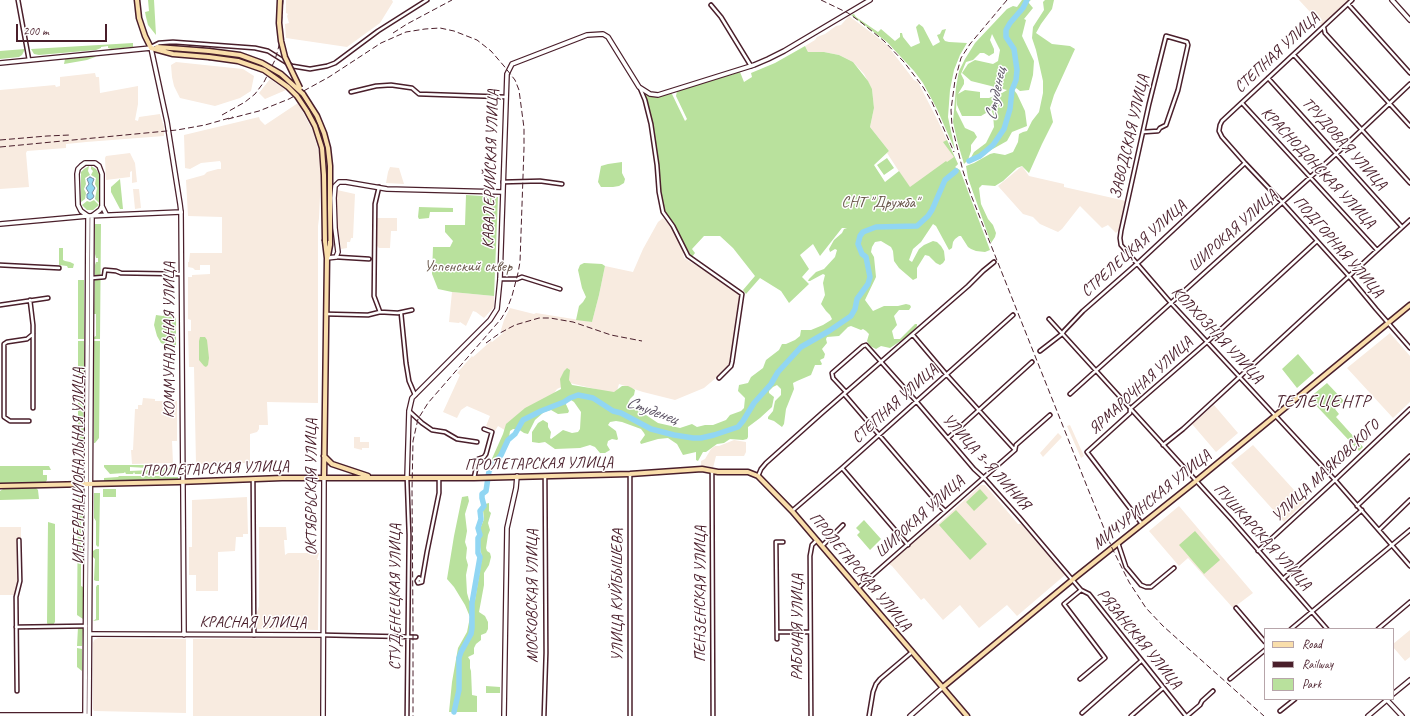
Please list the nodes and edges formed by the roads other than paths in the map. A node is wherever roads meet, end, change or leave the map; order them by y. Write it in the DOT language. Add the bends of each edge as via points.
graph roads {
  1 [pos="18,0"];
  2 [pos="137,0"];
  3 [pos="280,0"];
  4 [pos="427,0"];
  5 [pos="870,0"];
  6 [pos="1352,0"];
  7 [pos="1392,0"];
  8 [pos="1348,4"];
  9 [pos="711,5"];
  10 [pos="1410,20"];
  11 [pos="1324,28"];
  12 [pos="151,48"];
  13 [pos="1294,55"];
  14 [pos="29,60"];
  15 [pos="0,63"];
  16 [pos="751,66"];
  17 [pos="1410,73"];
  18 [pos="1268,78"];
  19 [pos="1410,84"];
  20 [pos="639,87"];
  21 [pos="351,92"];
  22 [pos="303,94"];
  23 [pos="506,97"];
  24 [pos="1241,103"];
  25 [pos="1389,104"];
  26 [pos="1220,125"];
  27 [pos="1410,126"];
  28 [pos="1361,130"];
  29 [pos="1143,132"];
  30 [pos="1336,154"];
  31 [pos="1245,163"];
  32 [pos="1310,177"];
  33 [pos="503,182"];
  34 [pos="1410,183"];
  35 [pos="562,184"];
  36 [pos="379,187"];
  37 [pos="502,192"];
  38 [pos="1282,202"];
  39 [pos="102,206"];
  40 [pos="79,207"];
  41 [pos="181,212"];
  42 [pos="106,214"];
  43 [pos="90,216"];
  44 [pos="76,217"];
  45 [pos="1410,220"];
  46 [pos="0,224"];
  47 [pos="1402,227"];
  48 [pos="327,241"];
  49 [pos="1316,241"];
  50 [pos="1120,244"];
  51 [pos="1377,250"];
  52 [pos="336,257"];
  53 [pos="327,258"];
  54 [pos="369,259"];
  55 [pos="994,262"];
  56 [pos="1136,264"];
  57 [pos="0,265"];
  58 [pos="59,268"];
  59 [pos="182,274"];
  60 [pos="1349,276"];
  61 [pos="92,278"];
  62 [pos="500,279"];
  63 [pos="560,289"];
  64 [pos="48,298"];
  65 [pos="30,300"];
  66 [pos="1171,303"];
  67 [pos="1410,305"];
  68 [pos="0,306"];
  69 [pos="412,310"];
  70 [pos="380,312"];
  71 [pos="401,313"];
  72 [pos="326,314"];
  73 [pos="1013,315"];
  74 [pos="1049,320"];
  75 [pos="1388,323"];
  76 [pos="33,334"];
  77 [pos="1062,334"];
  78 [pos="913,335"];
  79 [pos="1207,342"];
  80 [pos="1410,348"];
  81 [pos="1040,351"];
  82 [pos="881,362"];
  83 [pos="1032,362"];
  84 [pos="1096,372"];
  85 [pos="946,374"];
  86 [pos="1239,376"];
  87 [pos="720,378"];
  88 [pos="845,393"];
  89 [pos="1070,394"];
  90 [pos="415,395"];
  91 [pos="916,401"];
  92 [pos="34,408"];
  93 [pos="1410,408"];
  94 [pos="1130,409"];
  95 [pos="409,411"];
  96 [pos="979,411"];
  97 [pos="1050,415"];
  98 [pos="1275,415"];
  99 [pos="29,421"];
  100 [pos="484,429"];
  101 [pos="879,435"];
  102 [pos="948,439"];
  103 [pos="477,442"];
  104 [pos="1163,445"];
  105 [pos="1015,450"];
  106 [pos="324,456"];
  107 [pos="1410,456"];
  108 [pos="842,468"];
  109 [pos="712,471"];
  110 [pos="630,474"];
  111 [pos="517,476"];
  112 [pos="545,476"];
  113 [pos="758,476"];
  114 [pos="373,477"];
  115 [pos="475,477"];
  116 [pos="324,478"];
  117 [pos="407,478"];
  118 [pos="439,478"];
  119 [pos="982,478"];
  120 [pos="253,479"];
  121 [pos="1335,480"];
  122 [pos="1196,481"];
  123 [pos="182,482"];
  124 [pos="88,484"];
  125 [pos="0,486"];
  126 [pos="1410,500"];
  127 [pos="1357,506"];
  128 [pos="945,510"];
  129 [pos="1362,510"];
  130 [pos="792,511"];
  131 [pos="1142,524"];
  132 [pos="843,525"];
  133 [pos="1379,530"];
  134 [pos="1410,530"];
  135 [pos="20,540"];
  136 [pos="817,540"];
  137 [pos="783,542"];
  138 [pos="1118,543"];
  139 [pos="908,545"];
  140 [pos="1392,545"];
  141 [pos="822,546"];
  142 [pos="1258,551"];
  143 [pos="1410,566"];
  144 [pos="1174,568"];
  145 [pos="1283,579"];
  146 [pos="1072,580"];
  147 [pos="422,581"];
  148 [pos="858,588"];
  149 [pos="1081,590"];
  150 [pos="1410,602"];
  151 [pos="1236,608"];
  152 [pos="1312,612"];
  153 [pos="86,626"];
  154 [pos="16,627"];
  155 [pos="1292,628"];
  156 [pos="1326,628"];
  157 [pos="1379,628"];
  158 [pos="777,632"];
  159 [pos="810,632"];
  160 [pos="88,634"];
  161 [pos="184,635"];
  162 [pos="254,635"];
  163 [pos="323,635"];
  164 [pos="408,637"];
  165 [pos="416,637"];
  166 [pos="777,640"];
  167 [pos="1264,641"];
  168 [pos="1264,651"];
  169 [pos="912,652"];
  170 [pos="1141,661"];
  171 [pos="1080,679"];
  172 [pos="1230,679"];
  173 [pos="1410,680"];
  174 [pos="944,687"];
  175 [pos="1163,688"];
  176 [pos="17,691"];
  177 [pos="1213,691"];
  178 [pos="1394,693"];
  179 [pos="1294,700"];
  180 [pos="1386,700"];
  181 [pos="1388,700"];
  182 [pos="1280,712"];
  183 [pos="1082,713"];
  184 [pos="0,715"];
  185 [pos="87,716"];
  186 [pos="323,716"];
  187 [pos="407,716"];
  188 [pos="504,716"];
  189 [pos="544,716"];
  190 [pos="630,716"];
  191 [pos="713,716"];
  192 [pos="811,716"];
  193 [pos="869,716"];
  194 [pos="910,716"];
  195 [pos="967,716"];
  196 [pos="1131,716"];
  197 [pos="1187,716"];
  198 [pos="1368,716"];
  199 [pos="1402,716"];
  1 -- 14 [label="street"];
  2 -- 12 [label="main road" via="139,18"];
  3 -- 22 [label="main road, bridge" via="281,41 287,62"];
  4 -- 12 [label="street" via="335,62 310,69 292,66 268,51 255,48 173,42 159,43"];
  5 -- 16 [label="street" via="784,51"];
  6 -- 8 [label="street, СТЕПНАЯ УЛИЦА"];
  7 -- 10 [label="street"];
  8 -- 11 [label="street, СТЕПНАЯ УЛИЦА"];
  8 -- 17 [label="street"];
  9 -- 16 [label="street"];
  11 -- 13 [label="street, СТЕПНАЯ УЛИЦА"];
  11 -- 25 [label="street" via="1325,33"];
  12 -- 14 [label="street"];
  12 -- 22 [label="main road, bridge" via="240,55 281,74"];
  12 -- 41 [label="street, КОММУНАЛЬНАЯ УЛИЦА" via="167,122"];
  12 -- 48 [label="main road, bridge" via="173,54 238,60 264,70 297,96 308,111 319,135 323,154"];
  13 -- 18 [label="street, СТЕПНАЯ УЛИЦА"];
  13 -- 28 [label="street"];
  14 -- 15 [label="street"];
  16 -- 20 [label="street" via="658,95 650,94"];
  18 -- 24 [label="street, СТЕПНАЯ УЛИЦА"];
  18 -- 30 [label="street, ТРУДОВАЯ УЛИЦА"];
  19 -- 25 [label="street, ШИРОКАЯ УЛИЦА"];
  20 -- 23 [label="street, КАВАЛЕРИЙСКАЯ УЛИЦА" via="609,38 603,34 588,35 517,61 510,66"];
  20 -- 87 [label="street" via="651,124 663,212 674,226 688,256 742,294 731,366"];
  21 -- 23 [label="street" via="390,85 412,88 419,94"];
  22 -- 48 [label="main road" via="317,116 328,148 330,166"];
  23 -- 33 [label="street, КАВАЛЕРИЙСКАЯ УЛИЦА"];
  24 -- 26 [label="street, СТЕПНАЯ УЛИЦА"];
  24 -- 32 [label="street, КРАСНОДОНСКАЯ УЛИЦА"];
  25 -- 27 [label="street"];
  25 -- 28 [label="street, ШИРОКАЯ УЛИЦА"];
  26 -- 31 [label="street, ПОДГОРНАЯ УЛИЦА" via="1222,137"];
  28 -- 30 [label="street, ШИРОКАЯ УЛИЦА"];
  28 -- 34 [label="street"];
  29 -- 29 [label="street, ЗАВОДСКАЯ УЛИЦА" via="1166,36 1187,42 1179,84 1166,125 1158,131"];
  29 -- 50 [label="street, ЗАВОДСКАЯ УЛИЦА"];
  30 -- 32 [label="street, ШИРОКАЯ УЛИЦА"];
  30 -- 47 [label="street, ТРУДОВАЯ УЛИЦА"];
  31 -- 38 [label="street, ПОДГОРНАЯ УЛИЦА"];
  31 -- 56 [label="street, СТРЕЛЕЦКАЯ УЛИЦА"];
  32 -- 38 [label="street, ШИРОКАЯ УЛИЦА"];
  32 -- 51 [label="street, КРАСНОДОНСКАЯ УЛИЦА"];
  33 -- 35 [label="street" via="540,181"];
  33 -- 37 [label="street, КАВАЛЕРИЙСКАЯ УЛИЦА"];
  36 -- 37 [label="street"];
  36 -- 52 [label="street" via="341,181 337,183 334,189 338,252"];
  36 -- 70 [label="street" via="375,204 374,296"];
  37 -- 62 [label="street, КАВАЛЕРИЙСКАЯ УЛИЦА"];
  38 -- 49 [label="street, ПОДГОРНАЯ УЛИЦА"];
  38 -- 66 [label="street, ШИРОКАЯ УЛИЦА"];
  39 -- 40 [label="street" via="102,171 99,166 90,162 78,169"];
  39 -- 42 [label="street"];
  39 -- 43 [label="street"];
  40 -- 43 [label="street"];
  40 -- 44 [label="street"];
  41 -- 42 [label="street"];
  41 -- 59 [label="street, КОММУНАЛЬНАЯ УЛИЦА"];
  42 -- 43 [label="street"];
  43 -- 44 [label="street"];
  43 -- 61 [label="street, ИНТЕРНАЦИОНАЛЬНАЯ УЛИЦА"];
  43 -- 124 [label="street, ИНТЕРНАЦИОНАЛЬНАЯ УЛИЦА"];
  44 -- 46 [label="street"];
  45 -- 47 [label="street"];
  47 -- 51 [label="street"];
  48 -- 53 [label="main road, ОКТЯБРЬСКАЯ УЛИЦА"];
  49 -- 60 [label="street, ПОДГОРНАЯ УЛИЦА"];
  49 -- 79 [label="street, ЯРМАРОЧНАЯ УЛИЦА"];
  50 -- 56 [label="street, КОЛХОЗНАЯ УЛИЦА"];
  51 -- 60 [label="street"];
  52 -- 53 [label="street"];
  52 -- 54 [label="street"];
  53 -- 72 [label="main road, ОКТЯБРЬСКАЯ УЛИЦА"];
  55 -- 78 [label="street"];
  56 -- 66 [label="street, КОЛХОЗНАЯ УЛИЦА"];
  56 -- 77 [label="street, СТРЕЛЕЦКАЯ УЛИЦА" via="1083,311"];
  57 -- 58 [label="street"];
  59 -- 61 [label="street" via="121,273 116,270 104,270 104,277"];
  59 -- 123 [label="street, КОММУНАЛЬНАЯ УЛИЦА"];
  60 -- 75 [label="street, ПОДГОРНАЯ УЛИЦА"];
  60 -- 86 [label="street"];
  61 -- 124 [label="street, ИНТЕРНАЦИОНАЛЬНАЯ УЛИЦА"];
  62 -- 63 [label="street" via="522,277"];
  62 -- 90 [label="street, КАВАЛЕРИЙСКАЯ УЛИЦА" via="499,303 493,316"];
  64 -- 65 [label="street"];
  65 -- 68 [label="street"];
  65 -- 76 [label="street"];
  66 -- 79 [label="street, КОЛХОЗНАЯ УЛИЦА"];
  66 -- 84 [label="street, ШИРОКАЯ УЛИЦА"];
  67 -- 75 [label="main road, МИЧУРИНСКАЯ УЛИЦА"];
  69 -- 71 [label="street"];
  70 -- 71 [label="street"];
  70 -- 72 [label="street" via="368,315"];
  71 -- 90 [label="street" via="406,363"];
  72 -- 106 [label="main road, ОКТЯБРЬСКАЯ УЛИЦА"];
  73 -- 85 [label="street, СТЕПНАЯ УЛИЦА"];
  74 -- 77 [label="street, ПУШКАРСКАЯ УЛИЦА"];
  75 -- 80 [label="street, ПОДГОРНАЯ УЛИЦА"];
  75 -- 98 [label="main road, МИЧУРИНСКАЯ УЛИЦА"];
  76 -- 92 [label="street"];
  76 -- 99 [label="street" via="27,339 4,344 4,417 10,421"];
  77 -- 81 [label="street, СТРЕЛЕЦКАЯ УЛИЦА"];
  77 -- 84 [label="street, ПУШКАРСКАЯ УЛИЦА"];
  78 -- 82 [label="street"];
  78 -- 85 [label="street"];
  79 -- 86 [label="street, КОЛХОЗНАЯ УЛИЦА"];
  79 -- 94 [label="street, ЯРМАРОЧНАЯ УЛИЦА"];
  82 -- 88 [label="street"];
  82 -- 88 [label="street" via="865,345 842,363 831,376"];
  82 -- 91 [label="street, УЛИЦА 3-Я ЛИНИЯ"];
  83 -- 96 [label="street"];
  84 -- 89 [label="street, ШИРОКАЯ УЛИЦА"];
  84 -- 94 [label="street, ПУШКАРСКАЯ УЛИЦА"];
  85 -- 91 [label="street, СТЕПНАЯ УЛИЦА"];
  85 -- 96 [label="street"];
  86 -- 98 [label="street, КОЛХОЗНАЯ УЛИЦА"];
  86 -- 104 [label="street"];
  88 -- 101 [label="street"];
  88 -- 113 [label="street" via="766,463"];
  90 -- 95 [label="street, КАВАЛЕРИЙСКАЯ УЛИЦА"];
  91 -- 101 [label="street, СТЕПНАЯ УЛИЦА"];
  91 -- 102 [label="street, УЛИЦА 3-Я ЛИНИЯ"];
  93 -- 121 [label="street, УЛИЦА МАЯКОВСКОГО"];
  94 -- 104 [label="street, ПУШКАРСКАЯ УЛИЦА"];
  94 -- 131 [label="street, ЯРМАРОЧНАЯ УЛИЦА" via="1130,412 1087,452"];
  95 -- 103 [label="street" via="432,430 445,432 457,439"];
  95 -- 117 [label="street, КАВАЛЕРИЙСКАЯ УЛИЦА"];
  96 -- 102 [label="street"];
  96 -- 105 [label="street"];
  97 -- 105 [label="street, ШИРОКАЯ УЛИЦА" via="1016,445"];
  98 -- 121 [label="street, КОЛХОЗНАЯ УЛИЦА"];
  98 -- 122 [label="main road, МИЧУРИНСКАЯ УЛИЦА"];
  100 -- 115 [label="street" via="492,432 486,454 478,459"];
  101 -- 108 [label="street, СТЕПНАЯ УЛИЦА"];
  101 -- 128 [label="street"];
  102 -- 119 [label="street, УЛИЦА 3-Я ЛИНИЯ"];
  104 -- 122 [label="street, ПУШКАРСКАЯ УЛИЦА"];
  105 -- 119 [label="street, ШИРОКАЯ УЛИЦА"];
  106 -- 114 [label="main road" via="332,464"];
  106 -- 116 [label="main road, ОКТЯБРЬСКАЯ УЛИЦА"];
  107 -- 127 [label="street"];
  108 -- 130 [label="street, СТЕПНАЯ УЛИЦА"];
  108 -- 139 [label="street"];
  109 -- 110 [label="main road, ПРОЛЕТАРСКАЯ УЛИЦА" via="702,469"];
  109 -- 113 [label="main road, ПРОЛЕТАРСКАЯ УЛИЦА" via="744,471"];
  109 -- 191 [label="street, ПЕНЗЕНСКАЯ УЛИЦА"];
  110 -- 112 [label="main road, ПРОЛЕТАРСКАЯ УЛИЦА"];
  110 -- 190 [label="street, УЛИЦА КУЙБЫШЕВА"];
  111 -- 112 [label="main road, ПРОЛЕТАРСКАЯ УЛИЦА"];
  111 -- 115 [label="main road, ПРОЛЕТАРСКАЯ УЛИЦА"];
  111 -- 188 [label="street" via="506,532"];
  112 -- 189 [label="street, МОСКОВСКАЯ УЛИЦА"];
  113 -- 130 [label="main road, ПРОЛЕТАРСКАЯ УЛИЦА"];
  114 -- 116 [label="main road, ПРОЛЕТАРСКАЯ УЛИЦА"];
  114 -- 117 [label="main road, ПРОЛЕТАРСКАЯ УЛИЦА"];
  115 -- 118 [label="main road, ПРОЛЕТАРСКАЯ УЛИЦА"];
  116 -- 120 [label="main road, ПРОЛЕТАРСКАЯ УЛИЦА"];
  116 -- 163 [label="street, ОКТЯБРЬСКАЯ УЛИЦА"];
  117 -- 118 [label="main road, ПРОЛЕТАРСКАЯ УЛИЦА"];
  117 -- 164 [label="street, СТУДЕНЕЦКАЯ УЛИЦА"];
  118 -- 147 [label="street" via="439,493"];
  119 -- 128 [label="street, ШИРОКАЯ УЛИЦА"];
  119 -- 146 [label="street, УЛИЦА 3-Я ЛИНИЯ" via="1019,516"];
  120 -- 123 [label="main road, ПРОЛЕТАРСКАЯ УЛИЦА"];
  120 -- 162 [label="street"];
  121 -- 127 [label="street, КОЛХОЗНАЯ УЛИЦА"];
  121 -- 142 [label="street, УЛИЦА МАЯКОВСКОГО"];
  122 -- 131 [label="main road, МИЧУРИНСКАЯ УЛИЦА"];
  122 -- 142 [label="street, ПУШКАРСКАЯ УЛИЦА"];
  123 -- 124 [label="main road, ПРОЛЕТАРСКАЯ УЛИЦА"];
  123 -- 161 [label="street, КОММУНАЛЬНАЯ УЛИЦА"];
  124 -- 125 [label="main road, ПРОЛЕТАРСКАЯ УЛИЦА"];
  124 -- 153 [label="street, ИНТЕРНАЦИОНАЛЬНАЯ УЛИЦА"];
  124 -- 160 [label="street, ИНТЕРНАЦИОНАЛЬНАЯ УЛИЦА"];
  126 -- 133 [label="street"];
  127 -- 129 [label="street, КОЛХОЗНАЯ УЛИЦА"];
  128 -- 139 [label="street, ШИРОКАЯ УЛИЦА"];
  129 -- 133 [label="street, КОЛХОЗНАЯ УЛИЦА"];
  129 -- 145 [label="street"];
  130 -- 136 [label="main road, ПРОЛЕТАРСКАЯ УЛИЦА"];
  131 -- 138 [label="main road, МИЧУРИНСКАЯ УЛИЦА"];
  132 -- 141 [label="street"];
  133 -- 140 [label="street, КОЛХОЗНАЯ УЛИЦА"];
  134 -- 140 [label="street"];
  135 -- 154 [label="street"];
  136 -- 141 [label="main road, ПРОЛЕТАРСКАЯ УЛИЦА"];
  136 -- 159 [label="street, РАБОЧАЯ УЛИЦА" via="811,548"];
  137 -- 158 [label="street" via="776,542"];
  138 -- 144 [label="street" via="1126,567 1141,585 1151,587"];
  138 -- 146 [label="main road, МИЧУРИНСКАЯ УЛИЦА"];
  139 -- 148 [label="street, ШИРОКАЯ УЛИЦА"];
  140 -- 143 [label="street, КОЛХОЗНАЯ УЛИЦА"];
  140 -- 152 [label="street"];
  141 -- 148 [label="main road, ПРОЛЕТАРСКАЯ УЛИЦА"];
  142 -- 145 [label="street, ПУШКАРСКАЯ УЛИЦА"];
  145 -- 152 [label="street, ПУШКАРСКАЯ УЛИЦА"];
  146 -- 149 [label="street, РЯЗАНСКАЯ УЛИЦА"];
  146 -- 174 [label="main road, МИЧУРИНСКАЯ УЛИЦА"];
  148 -- 169 [label="main road, ПРОЛЕТАРСКАЯ УЛИЦА"];
  149 -- 170 [label="street, РЯЗАНСКАЯ УЛИЦА" via="1089,594"];
  149 -- 171 [label="street" via="1064,604 1106,658"];
  150 -- 157 [label="street"];
  151 -- 167 [label="street"];
  152 -- 155 [label="street"];
  152 -- 156 [label="street, ПУШКАРСКАЯ УЛИЦА"];
  153 -- 154 [label="street"];
  153 -- 160 [label="street, ИНТЕРНАЦИОНАЛЬНАЯ УЛИЦА"];
  154 -- 176 [label="street"];
  158 -- 159 [label="street"];
  158 -- 166 [label="street"];
  159 -- 192 [label="street, РАБОЧАЯ УЛИЦА"];
  160 -- 161 [label="street, КРАСНАЯ УЛИЦА"];
  160 -- 185 [label="street, ИНТЕРНАЦИОНАЛЬНАЯ УЛИЦА"];
  161 -- 162 [label="street, КРАСНАЯ УЛИЦА"];
  162 -- 163 [label="street, КРАСНАЯ УЛИЦА"];
  163 -- 164 [label="street, КРАСНАЯ УЛИЦА"];
  163 -- 186 [label="street, ОКТЯБРЬСКАЯ УЛИЦА"];
  164 -- 165 [label="street, КРАСНАЯ УЛИЦА"];
  164 -- 187 [label="street, СТУДЕНЕЦКАЯ УЛИЦА"];
  168 -- 172 [label="street"];
  169 -- 174 [label="main road, ПРОЛЕТАРСКАЯ УЛИЦА"];
  169 -- 193 [label="street" via="876,684"];
  170 -- 175 [label="street, РЯЗАНСКАЯ УЛИЦА"];
  170 -- 183 [label="street"];
  173 -- 178 [label="street"];
  174 -- 194 [label="street, МИЧУРИНСКАЯ УЛИЦА"];
  174 -- 195 [label="main road, ПРОЛЕТАРСКАЯ УЛИЦА"];
  175 -- 196 [label="street"];
  175 -- 197 [label="street, РЯЗАНСКАЯ УЛИЦА"];
  177 -- 197 [label="street"];
  179 -- 182 [label="street"];
  180 -- 198 [label="street"];
  181 -- 199 [label="street"];
  184 -- 185 [label="street"];
}
